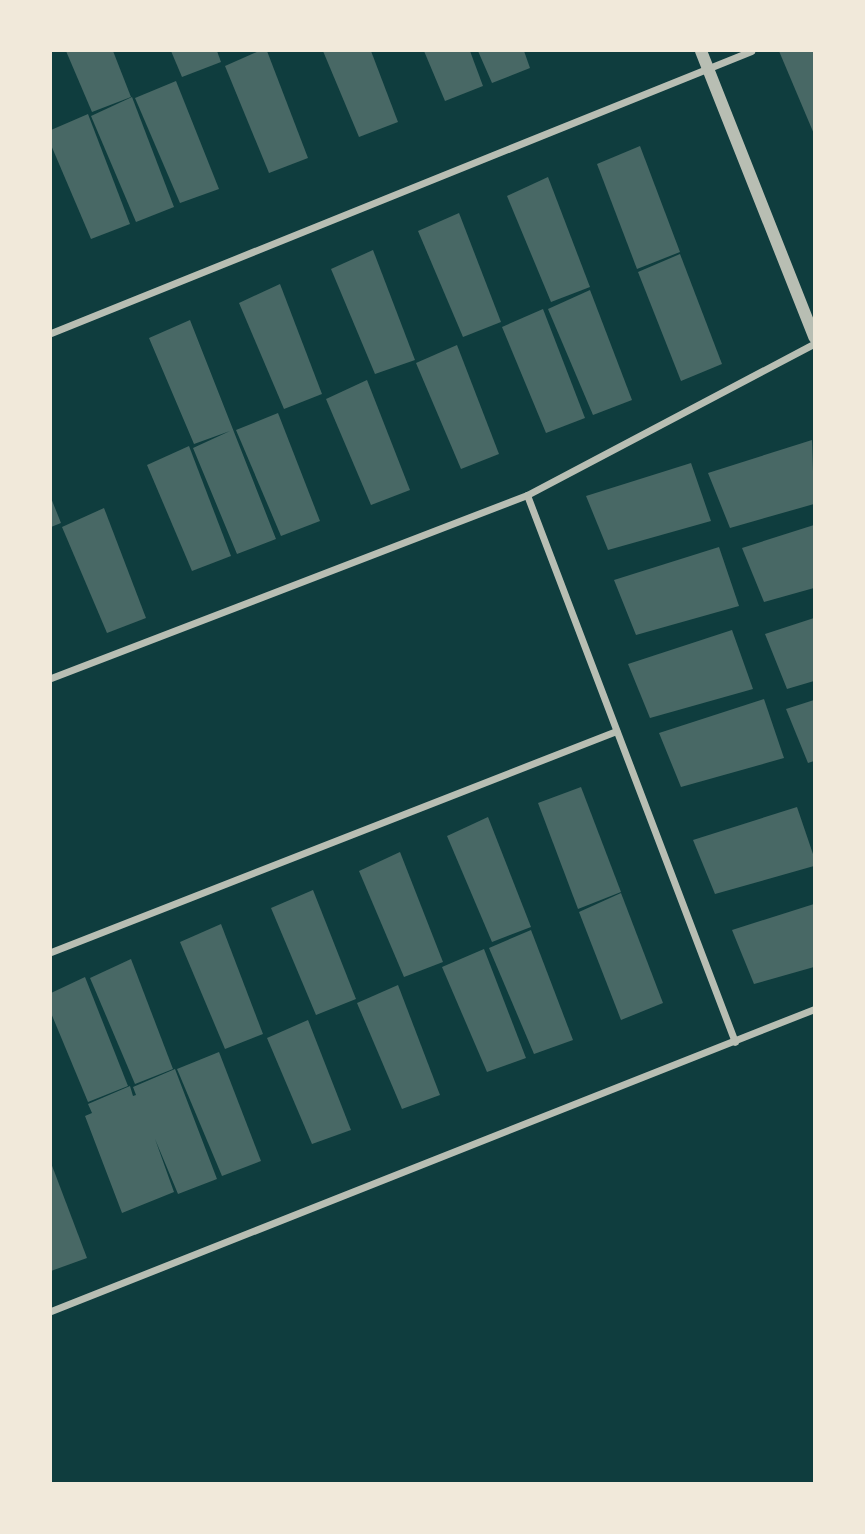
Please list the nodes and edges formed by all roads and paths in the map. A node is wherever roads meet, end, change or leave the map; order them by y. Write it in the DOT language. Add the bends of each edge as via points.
graph roads {
  1 [pos="701,51"];
  2 [pos="751,51"];
  3 [pos="708,70"];
  4 [pos="51,333"];
  5 [pos="814,337"];
  6 [pos="814,344"];
  7 [pos="527,495"];
  8 [pos="51,678"];
  9 [pos="616,731"];
  10 [pos="51,952"];
  11 [pos="814,1009"];
  12 [pos="734,1042"];
  13 [pos="51,1311"];
  1 -- 3 [label="street"];
  2 -- 3 [label="street"];
  3 -- 4 [label="street"];
  3 -- 5 [label="street"];
  6 -- 7 [label="street"];
  7 -- 8 [label="street"];
  7 -- 9 [label="street"];
  9 -- 10 [label="street"];
  9 -- 12 [label="street"];
  11 -- 12 [label="street"];
  12 -- 13 [label="street"];
}
